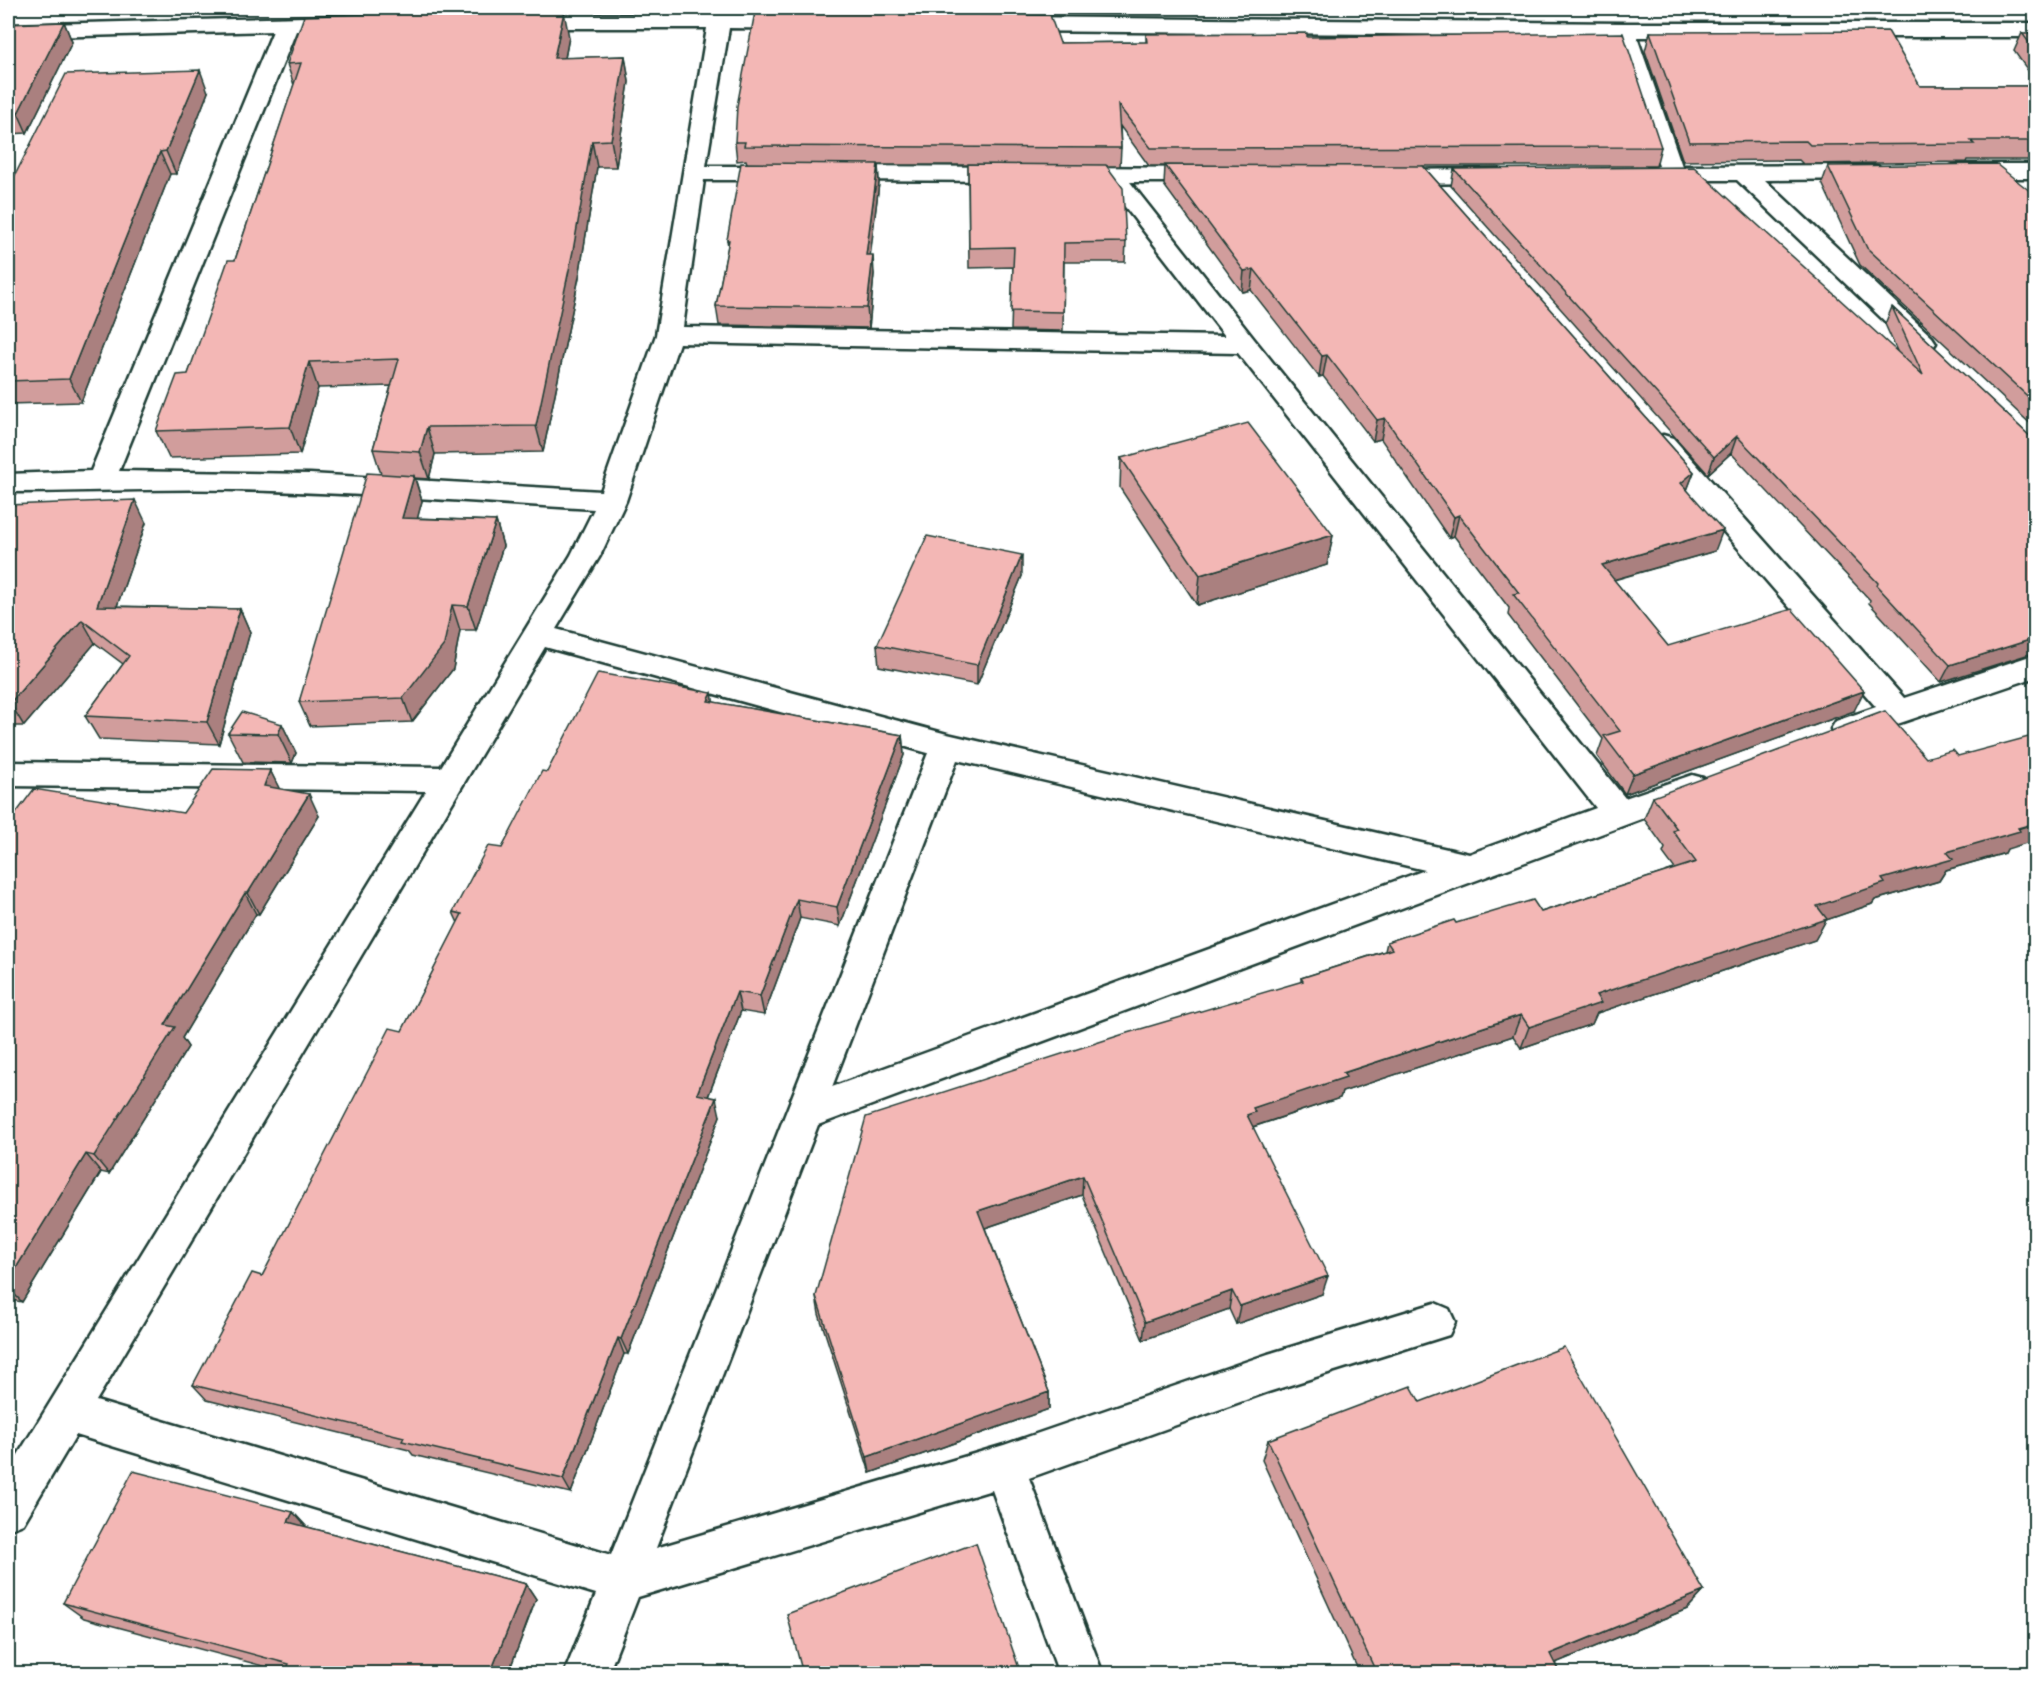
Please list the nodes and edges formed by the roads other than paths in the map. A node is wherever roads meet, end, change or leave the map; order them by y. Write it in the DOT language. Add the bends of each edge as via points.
graph roads {
  1 [pos="1861,8"];
  2 [pos="525,14"];
  3 [pos="500,21"];
  4 [pos="719,21"];
  5 [pos="371,22"];
  6 [pos="823,22"];
  7 [pos="986,24"];
  8 [pos="287,25"];
  9 [pos="1884,29"];
  10 [pos="1623,30"];
  11 [pos="2036,30"];
  12 [pos="8,31"];
  13 [pos="1940,171"];
  14 [pos="2009,171"];
  15 [pos="2036,171"];
  16 [pos="1894,172"];
  17 [pos="693,173"];
  18 [pos="1673,173"];
  19 [pos="1744,173"];
  20 [pos="1112,174"];
  21 [pos="1638,174"];
  22 [pos="1228,176"];
  23 [pos="1521,176"];
  24 [pos="1369,177"];
  25 [pos="1427,177"];
  26 [pos="2036,192"];
  27 [pos="1450,204"];
  28 [pos="669,335"];
  29 [pos="1245,345"];
  30 [pos="1941,360"];
  31 [pos="1647,426"];
  32 [pos="102,479"];
  33 [pos="8,483"];
  34 [pos="612,501"];
  35 [pos="536,634"];
  36 [pos="2036,665"];
  37 [pos="1897,710"];
  38 [pos="1819,739"];
  39 [pos="947,746"];
  40 [pos="8,775"];
  41 [pos="1719,777"];
  42 [pos="448,779"];
  43 [pos="1619,814"];
  44 [pos="1470,867"];
  45 [pos="804,1114"];
  46 [pos="1435,1322"];
  47 [pos="66,1412"];
  48 [pos="1004,1466"];
  49 [pos="8,1509"];
  50 [pos="621,1580"];
  51 [pos="586,1674"];
  52 [pos="1081,1674"];
  1 -- 9 [label="street"];
  2 -- 3 [label="street"];
  2 -- 4 [label="street"];
  4 -- 6 [label="street"];
  4 -- 17 [label="street"];
  5 -- 8 [label="street"];
  7 -- 10 [label="street"];
  8 -- 12 [label="street"];
  8 -- 32 [label="street"];
  9 -- 10 [label="street"];
  9 -- 11 [label="street"];
  10 -- 18 [label="street"];
  13 -- 14 [label="street"];
  14 -- 15 [label="street"];
  14 -- 26 [label="street"];
  16 -- 19 [label="street"];
  17 -- 20 [label="street"];
  17 -- 28 [label="street"];
  18 -- 19 [label="street"];
  18 -- 21 [label="street"];
  19 -- 30 [label="street"];
  20 -- 22 [label="street"];
  20 -- 29 [label="street"];
  23 -- 25 [label="street"];
  24 -- 25 [label="street"];
  25 -- 27 [label="street"];
  28 -- 29 [label="street"];
  28 -- 34 [label="street"];
  29 -- 43 [label="street"];
  31 -- 37 [label="street"];
  32 -- 33 [label="street"];
  32 -- 34 [label="street" via="356,484"];
  34 -- 35 [label="street" via="585,556"];
  35 -- 39 [label="street"];
  35 -- 42 [label="street"];
  36 -- 37 [label="street"];
  37 -- 38 [label="street"];
  39 -- 44 [label="street"];
  39 -- 45 [label="street"];
  40 -- 42 [label="street"];
  41 -- 43 [label="street"];
  42 -- 47 [label="street"];
  43 -- 44 [label="street"];
  44 -- 45 [label="street"];
  45 -- 50 [label="street"];
  46 -- 48 [label="street" via="1268,1373"];
  47 -- 49 [label="street"];
  47 -- 50 [label="street"];
  48 -- 50 [label="street"];
  48 -- 52 [label="street"];
  50 -- 51 [label="street"];
}
